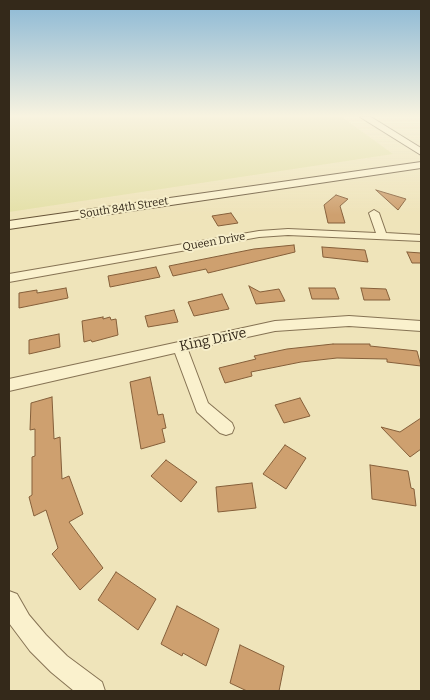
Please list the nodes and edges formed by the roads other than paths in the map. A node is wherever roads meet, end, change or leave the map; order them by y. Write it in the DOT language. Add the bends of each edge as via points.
graph roads {
  1 [pos="421,158"];
  2 [pos="421,165"];
  3 [pos="239,190"];
  4 [pos="374,213"];
  5 [pos="9,225"];
  6 [pos="382,236"];
  7 [pos="421,238"];
  8 [pos="9,278"];
  9 [pos="421,326"];
  10 [pos="180,347"];
  11 [pos="9,385"];
  12 [pos="226,428"];
  13 [pos="9,602"];
  14 [pos="93,691"];
  1 -- 3 [label="street, South 84th Street" via="326,172"];
  2 -- 3 [label="street, South 84th Street"];
  3 -- 5 [label="street, South 84th Street"];
  4 -- 6 [label="street"];
  6 -- 7 [label="street, Queen Drive"];
  6 -- 8 [label="street, Queen Drive" via="258,234"];
  9 -- 10 [label="street, King Drive" via="365,321 314,322 275,326"];
  10 -- 11 [label="street, King Drive"];
  10 -- 12 [label="street" via="202,407"];
  13 -- 14 [label="street" via="38,643 58,664"];
}
